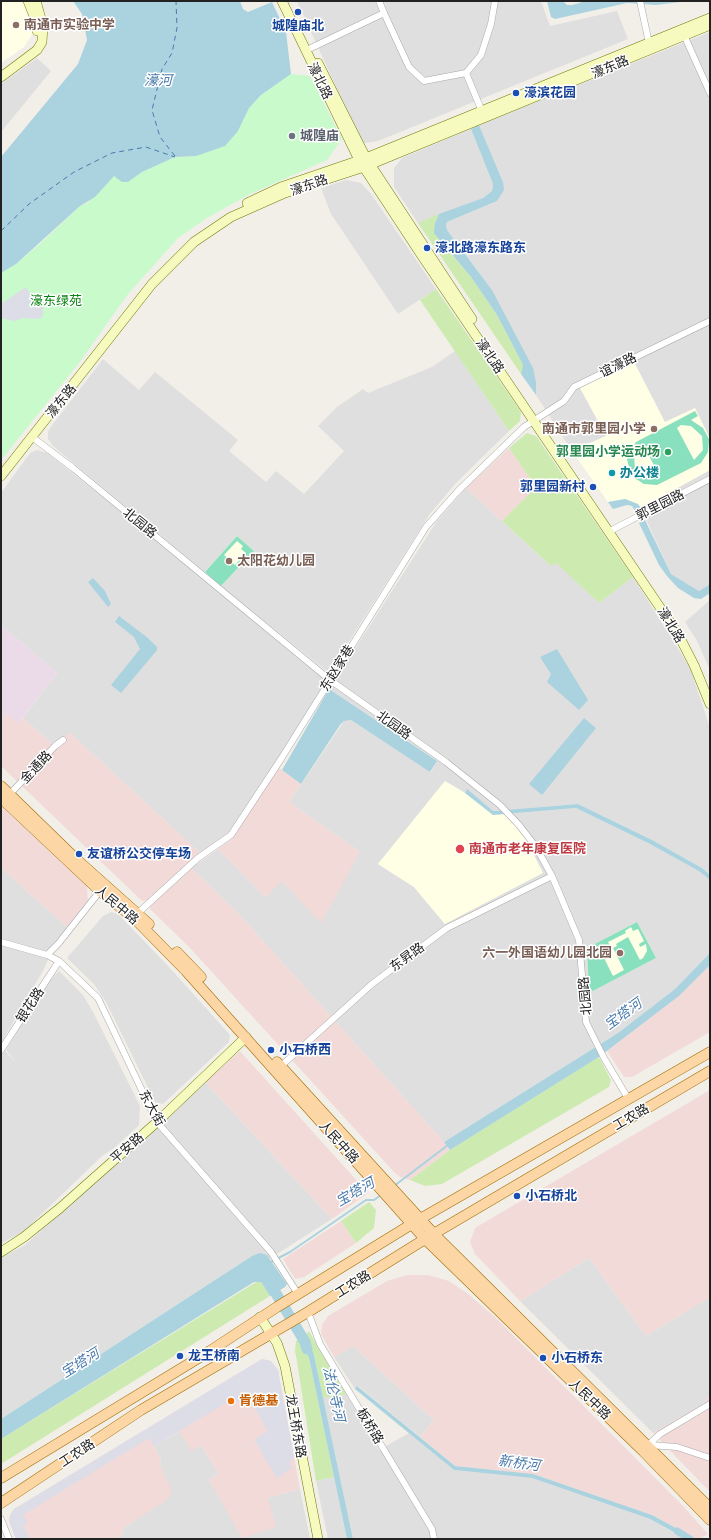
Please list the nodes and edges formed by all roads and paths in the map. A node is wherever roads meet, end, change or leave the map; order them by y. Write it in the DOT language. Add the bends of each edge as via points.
graph roads {
  1 [pos="28,1"];
  2 [pos="36,1"];
  3 [pos="282,1"];
  4 [pos="289,1"];
  5 [pos="379,1"];
  6 [pos="495,1"];
  7 [pos="640,1"];
  8 [pos="384,13"];
  9 [pos="710,18"];
  10 [pos="710,25"];
  11 [pos="684,35"];
  12 [pos="649,43"];
  13 [pos="311,48"];
  14 [pos="30,55"];
  15 [pos="466,73"];
  16 [pos="1,77"];
  17 [pos="710,93"];
  18 [pos="483,114"];
  19 [pos="365,163"];
  20 [pos="710,321"];
  21 [pos="536,419"];
  22 [pos="32,437"];
  23 [pos="1,469"];
  24 [pos="1,476"];
  25 [pos="710,480"];
  26 [pos="612,530"];
  27 [pos="330,680"];
  28 [pos="710,688"];
  29 [pos="710,704"];
  30 [pos="63,740"];
  31 [pos="1,786"];
  32 [pos="5,796"];
  33 [pos="552,876"];
  34 [pos="100,891"];
  35 [pos="138,913"];
  36 [pos="1,942"];
  37 [pos="47,955"];
  38 [pos="59,961"];
  39 [pos="246,1037"];
  40 [pos="1,1050"];
  41 [pos="710,1052"];
  42 [pos="281,1066"];
  43 [pos="710,1071"];
  44 [pos="629,1100"];
  45 [pos="157,1122"];
  46 [pos="382,1184"];
  47 [pos="416,1222"];
  48 [pos="434,1234"];
  49 [pos="425,1239"];
  50 [pos="1,1252"];
  51 [pos="295,1295"];
  52 [pos="304,1314"];
  53 [pos="260,1317"];
  54 [pos="271,1333"];
  55 [pos="710,1404"];
  56 [pos="646,1448"];
  57 [pos="710,1458"];
  58 [pos="1,1478"];
  59 [pos="1,1503"];
  60 [pos="710,1508"];
  61 [pos="1,1519"];
  62 [pos="710,1520"];
  63 [pos="9,1539"];
  64 [pos="318,1539"];
  65 [pos="434,1539"];
  1 -- 14 [label="street" via="38,31 37,43"];
  2 -- 14 [label="street" via="43,26 42,42"];
  3 -- 19 [label="street, 濠北路"];
  4 -- 13 [label="street, 濠北路"];
  5 -- 8 [label="street"];
  6 -- 15 [label="street" via="481,55"];
  7 -- 12 [label="street"];
  8 -- 13 [label="street"];
  8 -- 15 [label="street" via="408,67 424,82"];
  9 -- 12 [label="street, 濠东路"];
  10 -- 11 [label="street, 濠东路"];
  11 -- 17 [label="street"];
  11 -- 18 [label="street, 濠东路"];
  12 -- 18 [label="street, 濠东路"];
  13 -- 19 [label="street, 濠北路"];
  14 -- 16 [label="street"];
  15 -- 18 [label="street"];
  18 -- 19 [label="street, 濠东路"];
  19 -- 21 [label="street, 濠北路"];
  19 -- 22 [label="street, 濠东路" via="251,207 194,242 152,284"];
  19 -- 23 [label="street, 濠东路" via="281,187 229,212 190,239 148,282"];
  20 -- 21 [label="street, 谊濠路" via="574,387 564,401"];
  21 -- 26 [label="street, 濠北路"];
  21 -- 27 [label="street, 东赵家巷" via="524,427 433,518"];
  22 -- 24 [label="street, 濠东路"];
  22 -- 27 [label="street, 北园路" via="79,472"];
  25 -- 26 [label="street, 郭里园路"];
  26 -- 28 [label="street, 濠北路" via="682,630"];
  26 -- 29 [label="street, 濠北路" via="678,634"];
  27 -- 33 [label="street, 北园路" via="446,762 504,809 526,833"];
  27 -- 35 [label="street, 东赵家巷" via="231,835 198,858"];
  30 -- 32 [label="street, 金通路"];
  31 -- 32 [label="main road, 人民中路"];
  32 -- 34 [label="main road, 人民中路"];
  32 -- 35 [label="main road, 人民中路"];
  33 -- 42 [label="street, 东昇路" via="447,928 372,984"];
  33 -- 44 [label="street, 北园路" via="579,940 586,1022"];
  34 -- 37 [label="street"];
  34 -- 39 [label="main road, 人民中路" via="142,926"];
  35 -- 42 [label="main road, 人民中路" via="191,965"];
  36 -- 37 [label="street, 东大街"];
  37 -- 38 [label="street, 东大街"];
  38 -- 40 [label="street, 银花路"];
  38 -- 45 [label="street, 东大街" via="98,998"];
  39 -- 45 [label="street, 平安路"];
  39 -- 46 [label="main road, 人民中路"];
  41 -- 44 [label="main road, 工农路"];
  42 -- 46 [label="main road, 人民中路"];
  43 -- 48 [label="main road, 工农路"];
  44 -- 47 [label="main road, 工农路"];
  45 -- 50 [label="street, 平安路" via="60,1208"];
  45 -- 51 [label="street, 东大街" via="271,1252"];
  46 -- 47 [label="main road, 人民中路"];
  47 -- 48 [label="main road, 人民中路"];
  47 -- 49 [label="main road, 人民中路"];
  47 -- 51 [label="main road, 工农路"];
  48 -- 49 [label="main road, 工农路"];
  48 -- 56 [label="main road, 人民中路"];
  49 -- 52 [label="main road, 工农路"];
  49 -- 56 [label="main road, 人民中路"];
  51 -- 53 [label="main road, 工农路"];
  52 -- 54 [label="main road, 工农路"];
  52 -- 65 [label="street, 板桥路" via="432,1529"];
  53 -- 54 [label="street, 龙王桥东路"];
  53 -- 58 [label="main road, 工农路" via="210,1351"];
  54 -- 59 [label="main road, 工农路" via="141,1410"];
  54 -- 64 [label="street, 龙王桥东路" via="285,1366"];
  55 -- 56 [label="street" via="660,1434"];
  56 -- 57 [label="street" via="677,1447"];
  56 -- 60 [label="main road, 人民中路"];
  56 -- 62 [label="main road, 人民中路"];
  61 -- 63 [label="street"];
}
